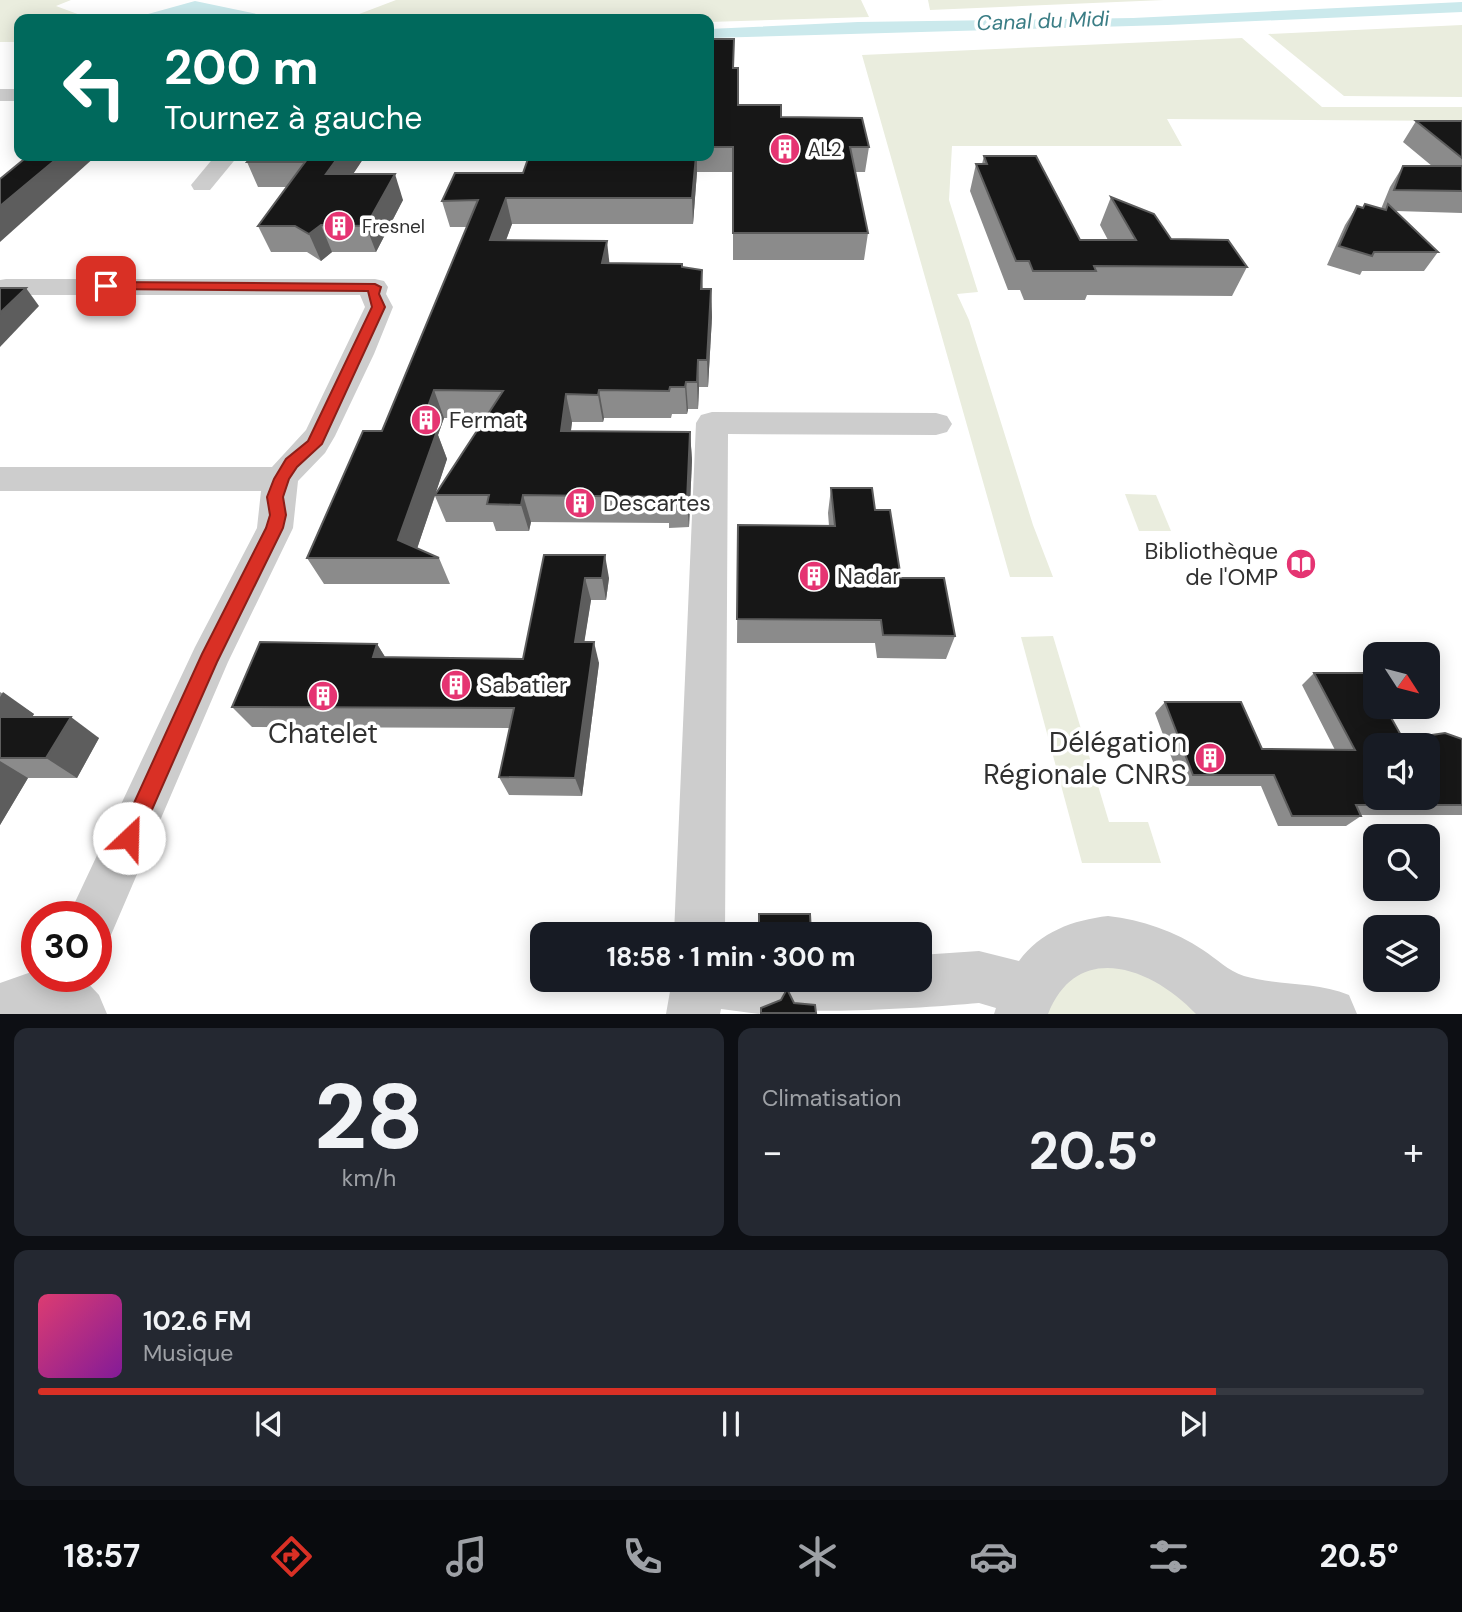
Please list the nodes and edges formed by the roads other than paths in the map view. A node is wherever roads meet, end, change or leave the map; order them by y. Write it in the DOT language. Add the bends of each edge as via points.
graph roads {
  1 [pos="223,161"];
  2 [pos="202,185"];
  3 [pos="2,283"];
  4 [pos="936,424"];
  5 [pos="0,479"];
  6 [pos="282,479"];
  7 [pos="100,901"];
  8 [pos="699,922"];
  9 [pos="932,981"];
  10 [pos="697,992"];
  11 [pos="64,994"];
  12 [pos="1222,1001"];
  13 [pos="1024,1002"];
  14 [pos="0,1012"];
  15 [pos="694,1013"];
  16 [pos="1330,1013"];
  1 -- 2 [label="street"];
  3 -- 6 [label="street" via="375,287 378,313 333,407 314,444"];
  4 -- 8 [label="street" via="712,423"];
  5 -- 6 [label="street"];
  6 -- 7 [label="street" via="275,497 275,528 209,660"];
  9 -- 13 [label="street" via="979,977"];
  10 -- 15 [label="street"];
  11 -- 14 [label="street" via="34,996"];
  12 -- 13 [label="street" via="1183,967 1153,951 1122,942 1093,942 1067,950 1045,966"];
  12 -- 16 [label="street"];
}
